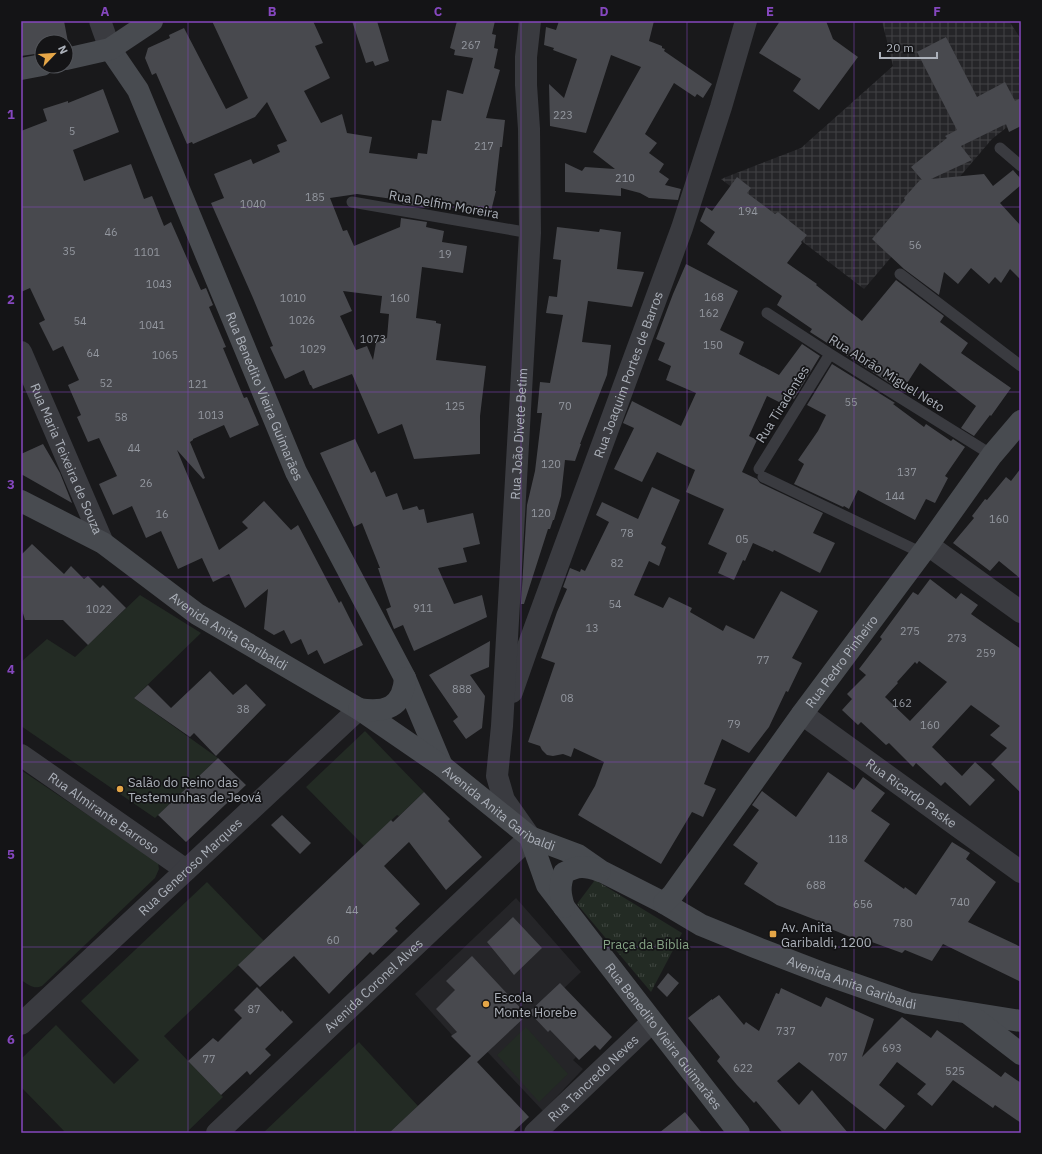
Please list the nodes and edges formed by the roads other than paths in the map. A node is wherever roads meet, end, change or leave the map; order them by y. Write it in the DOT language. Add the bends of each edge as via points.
graph roads {
  1 [pos="100,21"];
  2 [pos="152,21"];
  3 [pos="530,21"];
  4 [pos="746,21"];
  5 [pos="110,49"];
  6 [pos="74,58"];
  7 [pos="34,67"];
  8 [pos="21,69"];
  9 [pos="1000,148"];
  10 [pos="1021,166"];
  11 [pos="352,202"];
  12 [pos="530,233"];
  13 [pos="900,274"];
  14 [pos="767,313"];
  15 [pos="21,352"];
  16 [pos="830,354"];
  17 [pos="1021,366"];
  18 [pos="1021,420"];
  19 [pos="992,454"];
  20 [pos="21,501"];
  21 [pos="103,543"];
  22 [pos="925,549"];
  23 [pos="1021,612"];
  24 [pos="405,678"];
  25 [pos="359,709"];
  26 [pos="802,714"];
  27 [pos="502,726"];
  28 [pos="21,755"];
  29 [pos="442,766"];
  30 [pos="530,837"];
  31 [pos="186,870"];
  32 [pos="601,871"];
  33 [pos="1021,872"];
  34 [pos="664,903"];
  35 [pos="564,908"];
  36 [pos="968,1013"];
  37 [pos="24,1015"];
  38 [pos="1021,1021"];
  39 [pos="652,1022"];
  40 [pos="1021,1054"];
  41 [pos="217,1133"];
  42 [pos="535,1133"];
  43 [pos="738,1133"];
  1 -- 5 [label="street, Rua Benedito Vieira Guimarães"];
  2 -- 5 [label="street"];
  3 -- 12 [label="street, Rua João Divete Betim" via="526,58"];
  4 -- 27 [label="street, Rua Joaquim Portes de Barros" via="682,228 526,649"];
  5 -- 6 [label="street"];
  5 -- 24 [label="street, Rua Benedito Vieira Guimarães" via="138,90 296,472"];
  7 -- 8 [label="street"];
  9 -- 10 [label="lane"];
  11 -- 12 [label="lane, Rua Delfim Moreira"];
  12 -- 27 [label="street, Rua João Divete Betim"];
  13 -- 17 [label="lane"];
  14 -- 16 [label="lane, Rua Abrão Miguel Neto"];
  15 -- 21 [label="street, Rua Maria Teixeira de Souza"];
  16 -- 19 [label="lane, Rua Abrão Miguel Neto"];
  16 -- 22 [label="lane, Rua Tiradentes" via="761,473"];
  18 -- 19 [label="street, Rua Pedro Pinheiro"];
  19 -- 22 [label="street, Rua Pedro Pinheiro"];
  20 -- 21 [label="street, Avenida Anita Garibaldi"];
  21 -- 25 [label="street, Avenida Anita Garibaldi" via="197,614"];
  22 -- 23 [label="street"];
  22 -- 26 [label="street, Rua Pedro Pinheiro"];
  24 -- 25 [label="street" via="401,698 393,706 384,710"];
  24 -- 29 [label="street, Rua Benedito Vieira Guimarães"];
  25 -- 29 [label="street, Avenida Anita Garibaldi"];
  25 -- 31 [label="street, Rua Generoso Marques"];
  26 -- 33 [label="street, Rua Ricardo Paske"];
  26 -- 34 [label="street, Rua Pedro Pinheiro"];
  27 -- 30 [label="street, Rua João Divete Betim" via="497,776 504,800"];
  28 -- 31 [label="street, Rua Almirante Barroso"];
  29 -- 30 [label="street, Avenida Anita Garibaldi"];
  30 -- 32 [label="street, Avenida Anita Garibaldi" via="578,855"];
  30 -- 35 [label="street, Rua Benedito Vieira Guimarães" via="547,885"];
  30 -- 41 [label="street, Avenida Coronel Alves"];
  31 -- 37 [label="street, Rua Generoso Marques"];
  32 -- 34 [label="street, Avenida Anita Garibaldi"];
  32 -- 35 [label="street" via="588,867 574,867 564,873 560,896"];
  34 -- 36 [label="street, Avenida Anita Garibaldi" via="701,925 826,974 908,1003"];
  35 -- 39 [label="street, Rua Benedito Vieira Guimarães"];
  36 -- 38 [label="street, Avenida Anita Garibaldi"];
  36 -- 40 [label="street"];
  39 -- 42 [label="street, Rua Tancredo Neves"];
  39 -- 43 [label="street, Rua Benedito Vieira Guimarães"];
}
